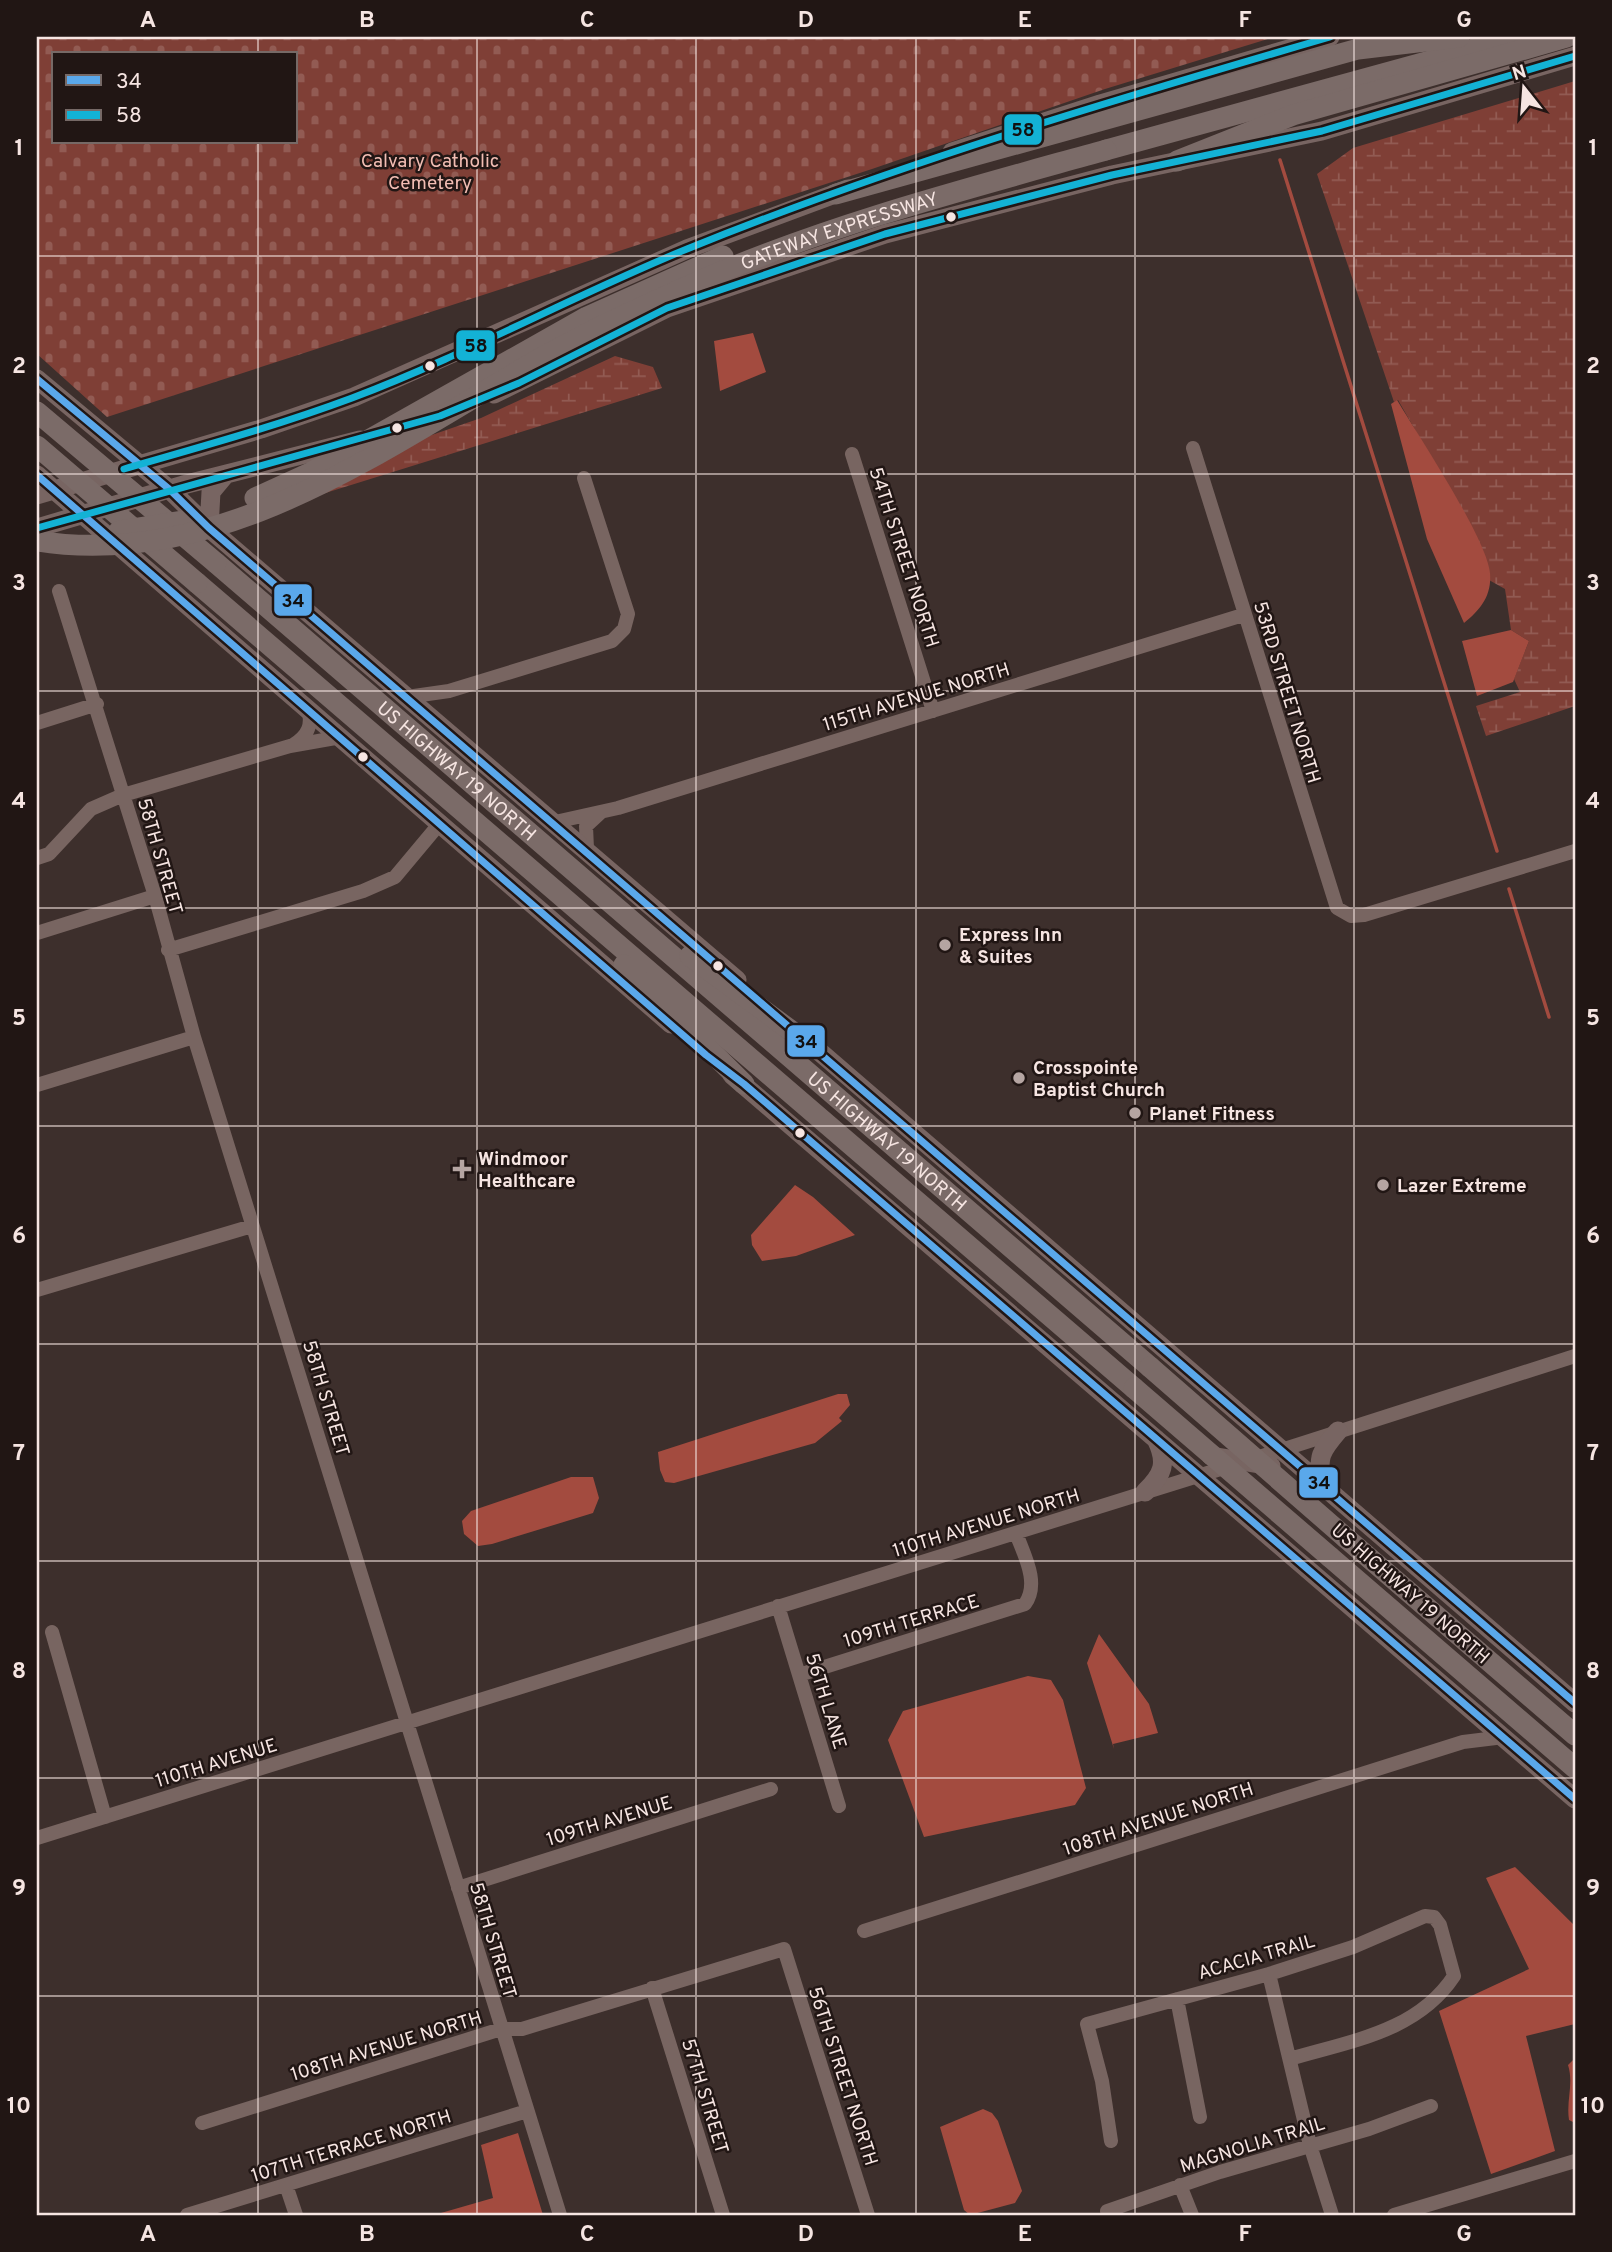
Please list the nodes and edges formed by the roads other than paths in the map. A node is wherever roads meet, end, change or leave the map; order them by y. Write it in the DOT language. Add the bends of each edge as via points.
graph roads {
  1 [pos="1330,37"];
  2 [pos="1461,37"];
  3 [pos="1517,37"];
  4 [pos="1567,37"];
  5 [pos="1575,56"];
  6 [pos="1104,144"];
  7 [pos="1177,161"];
  8 [pos="836,194"];
  9 [pos="37,379"];
  10 [pos="37,412"];
  11 [pos="93,426"];
  12 [pos="37,444"];
  13 [pos="1193,448"];
  14 [pos="852,454"];
  15 [pos="37,467"];
  16 [pos="226,474"];
  17 [pos="37,475"];
  18 [pos="584,478"];
  19 [pos="117,487"];
  20 [pos="169,489"];
  21 [pos="45,492"];
  22 [pos="186,505"];
  23 [pos="82,513"];
  24 [pos="37,527"];
  25 [pos="209,528"];
  26 [pos="37,541"];
  27 [pos="226,542"];
  28 [pos="124,550"];
  29 [pos="170,589"];
  30 [pos="60,591"];
  31 [pos="1243,615"];
  32 [pos="449,691"];
  33 [pos="407,697"];
  34 [pos="97,704"];
  35 [pos="308,708"];
  36 [pos="933,711"];
  37 [pos="37,723"];
  38 [pos="436,723"];
  39 [pos="341,737"];
  40 [pos="290,747"];
  41 [pos="123,795"];
  42 [pos="600,813"];
  43 [pos="440,822"];
  44 [pos="555,822"];
  45 [pos="587,849"];
  46 [pos="1575,851"];
  47 [pos="37,858"];
  48 [pos="530,869"];
  49 [pos="595,890"];
  50 [pos="155,896"];
  51 [pos="37,933"];
  52 [pos="168,950"];
  53 [pos="194,1037"];
  54 [pos="809,1044"];
  55 [pos="744,1084"];
  56 [pos="37,1085"];
  57 [pos="252,1226"];
  58 [pos="37,1290"];
  59 [pos="1174,1356"];
  60 [pos="1575,1356"];
  61 [pos="1219,1396"];
  62 [pos="1135,1420"];
  63 [pos="1338,1431"];
  64 [pos="1154,1435"];
  65 [pos="1283,1450"];
  66 [pos="1241,1463"];
  67 [pos="1201,1476"];
  68 [pos="1321,1484"];
  69 [pos="1145,1492"];
  70 [pos="1341,1502"];
  71 [pos="1261,1528"];
  72 [pos="1016,1532"];
  73 [pos="1312,1573"];
  74 [pos="778,1606"];
  75 [pos="52,1632"];
  76 [pos="799,1675"];
  77 [pos="1575,1703"];
  78 [pos="1470,1708"];
  79 [pos="408,1724"];
  80 [pos="1575,1734"];
  81 [pos="1504,1737"];
  82 [pos="1463,1742"];
  83 [pos="1575,1768"];
  84 [pos="771,1789"];
  85 [pos="1575,1799"];
  86 [pos="839,1806"];
  87 [pos="106,1817"];
  88 [pos="37,1838"];
  89 [pos="458,1888"];
  90 [pos="864,1931"];
  91 [pos="784,1949"];
  92 [pos="1269,1974"];
  93 [pos="652,1988"];
  94 [pos="1177,1999"];
  95 [pos="501,2029"];
  96 [pos="1290,2059"];
  97 [pos="1432,2106"];
  98 [pos="527,2111"];
  99 [pos="1200,2116"];
  100 [pos="202,2123"];
  101 [pos="1111,2141"];
  102 [pos="1310,2145"];
  103 [pos="1575,2161"];
  104 [pos="286,2185"];
  105 [pos="1180,2185"];
  106 [pos="1107,2211"];
  107 [pos="187,2215"];
  108 [pos="296,2215"];
  109 [pos="560,2215"];
  110 [pos="723,2215"];
  111 [pos="868,2215"];
  112 [pos="1192,2215"];
  113 [pos="1332,2215"];
  114 [pos="1394,2215"];
  1 -- 8 [label="main road" via="1100,104"];
  2 -- 6 [label="highway, GATEWAY EXPRESSWAY"];
  2 -- 8 [label="highway" via="1358,49"];
  3 -- 6 [label="highway, GATEWAY EXPRESSWAY"];
  4 -- 7 [label="highway" via="1293,115"];
  5 -- 7 [label="main road" via="1322,131"];
  6 -- 24 [label="highway, GATEWAY EXPRESSWAY, bridge" via="805,224 689,270 587,317 312,472 257,497 190,520 124,531"];
  6 -- 26 [label="highway, GATEWAY EXPRESSWAY, bridge" via="809,237 705,279 546,356 296,496 232,521 160,541"];
  7 -- 16 [label="main road" via="1043,191 786,265 667,308 519,383 440,416"];
  8 -- 19 [label="main road" via="687,249 354,397"];
  9 -- 11 [label="main road"];
  9 -- 12 [label="main road" via="54,405 57,423"];
  10 -- 49 [label="highway, US HIGHWAY 19 NORTH, bridge"];
  11 -- 19 [label="main road"];
  11 -- 19 [label="main road"];
  12 -- 19 [label="highway, US HIGHWAY 19 NORTH, bridge"];
  13 -- 31 [label="street, 53RD STREET NORTH"];
  14 -- 36 [label="street, 54TH STREET NORTH"];
  15 -- 19 [label="main road"];
  16 -- 20 [label="main road"];
  16 -- 25 [label="main road" via="211,492"];
  17 -- 21 [label="main road"];
  18 -- 32 [label="street" via="628,614 624,629 612,640"];
  19 -- 20 [label="main road"];
  19 -- 20 [label="main road"];
  19 -- 21 [label="main road"];
  19 -- 22 [label="main road"];
  19 -- 23 [label="main road"];
  19 -- 28 [label="main road" via="117,526"];
  19 -- 48 [label="highway, US HIGHWAY 19 NORTH, bridge" via="197,583"];
  20 -- 22 [label="main road"];
  21 -- 23 [label="main road"];
  22 -- 25 [label="main road"];
  23 -- 24 [label="main road"];
  23 -- 28 [label="main road"];
  25 -- 27 [label="main road"];
  27 -- 29 [label="main road" via="200,537 184,541 168,561"];
  27 -- 33 [label="main road"];
  28 -- 29 [label="main road"];
  29 -- 35 [label="main road"];
  30 -- 34 [label="street, 58TH STREET"];
  31 -- 36 [label="street, 115TH AVENUE NORTH"];
  31 -- 46 [label="street, 53RD STREET NORTH" via="1337,908 1351,916 1375,912"];
  32 -- 33 [label="street"];
  32 -- 38 [label="street" via="438,698"];
  33 -- 38 [label="main road"];
  34 -- 37 [label="street"];
  34 -- 41 [label="street, 58TH STREET"];
  35 -- 39 [label="main road"];
  35 -- 40 [label="street" via="309,730"];
  36 -- 42 [label="street, 115TH AVENUE NORTH"];
  38 -- 44 [label="main road"];
  39 -- 40 [label="street"];
  39 -- 43 [label="main road"];
  40 -- 41 [label="street"];
  41 -- 47 [label="street" via="91,808 49,854"];
  41 -- 50 [label="street, 58TH STREET"];
  42 -- 44 [label="street, 115TH AVENUE NORTH"];
  42 -- 45 [label="street" via="586,827"];
  43 -- 52 [label="street" via="395,877 363,891"];
  43 -- 55 [label="main road"];
  44 -- 45 [label="main road"];
  45 -- 54 [label="main road"];
  48 -- 55 [label="highway"];
  48 -- 83 [label="highway, US HIGHWAY 19 NORTH, bridge"];
  49 -- 54 [label="highway"];
  49 -- 80 [label="highway, US HIGHWAY 19 NORTH, bridge"];
  50 -- 51 [label="street"];
  50 -- 52 [label="street, 58TH STREET"];
  52 -- 53 [label="street, 58TH STREET"];
  53 -- 56 [label="street"];
  53 -- 57 [label="street, 58TH STREET"];
  54 -- 59 [label="main road"];
  55 -- 62 [label="main road"];
  57 -- 58 [label="street"];
  57 -- 79 [label="street, 58TH STREET"];
  59 -- 61 [label="main road"];
  59 -- 62 [label="main road" via="1184,1378 1181,1406 1152,1421"];
  60 -- 63 [label="street, 110TH AVENUE NORTH"];
  61 -- 65 [label="main road"];
  61 -- 66 [label="main road"];
  62 -- 64 [label="main road"];
  63 -- 65 [label="street, 110TH AVENUE NORTH"];
  63 -- 68 [label="main road" via="1321,1451"];
  64 -- 66 [label="main road"];
  64 -- 67 [label="main road"];
  64 -- 69 [label="main road" via="1164,1465"];
  65 -- 66 [label="street, 110TH AVENUE NORTH"];
  65 -- 68 [label="main road"];
  66 -- 67 [label="street, 110TH AVENUE NORTH"];
  66 -- 68 [label="main road" via="1287,1467"];
  66 -- 71 [label="main road"];
  67 -- 69 [label="street, 110TH AVENUE NORTH"];
  67 -- 71 [label="main road"];
  68 -- 70 [label="main road"];
  69 -- 72 [label="street, 110TH AVENUE NORTH"];
  70 -- 73 [label="main road" via="1319,1499 1302,1510 1292,1527 1296,1549"];
  70 -- 77 [label="main road"];
  71 -- 73 [label="main road"];
  72 -- 74 [label="street, 110TH AVENUE NORTH"];
  72 -- 76 [label="street, 109TH TERRACE" via="1032,1585 1024,1604"];
  73 -- 78 [label="main road"];
  74 -- 76 [label="street, 56TH LANE"];
  74 -- 79 [label="street, 110TH AVENUE NORTH"];
  75 -- 87 [label="street"];
  76 -- 86 [label="street, 56TH LANE"];
  78 -- 81 [label="main road"];
  78 -- 82 [label="street" via="1472,1731"];
  79 -- 87 [label="street, 110TH AVENUE"];
  79 -- 89 [label="street, 58TH STREET"];
  81 -- 82 [label="street, 108TH AVENUE NORTH"];
  81 -- 85 [label="main road"];
  82 -- 90 [label="street, 108TH AVENUE NORTH"];
  84 -- 89 [label="street, 109TH AVENUE"];
  87 -- 88 [label="street, 110TH AVENUE"];
  89 -- 95 [label="street, 58TH STREET"];
  91 -- 93 [label="street, 108TH AVENUE NORTH"];
  91 -- 111 [label="street, 56TH STREET NORTH"];
  92 -- 94 [label="street, ACACIA TRAIL"];
  92 -- 96 [label="street"];
  92 -- 96 [label="street, ACACIA TRAIL" via="1353,1947 1425,1916 1440,1924 1454,1976 1422,2012 1403,2024"];
  93 -- 95 [label="street, 108TH AVENUE NORTH" via="522,2029"];
  93 -- 110 [label="street, 57TH STREET"];
  94 -- 99 [label="street"];
  94 -- 101 [label="street, ACACIA TRAIL" via="1087,2024"];
  95 -- 98 [label="street, 58TH STREET"];
  95 -- 100 [label="street, 108TH AVENUE NORTH"];
  96 -- 102 [label="street"];
  97 -- 102 [label="street, MAGNOLIA TRAIL"];
  98 -- 104 [label="street, 107TH TERRACE NORTH"];
  98 -- 109 [label="street, 58TH STREET"];
  102 -- 105 [label="street, MAGNOLIA TRAIL"];
  102 -- 113 [label="street"];
  103 -- 114 [label="street"];
  104 -- 107 [label="street, 107TH TERRACE NORTH"];
  104 -- 108 [label="street"];
  105 -- 106 [label="street, MAGNOLIA TRAIL"];
  105 -- 112 [label="street"];
}
